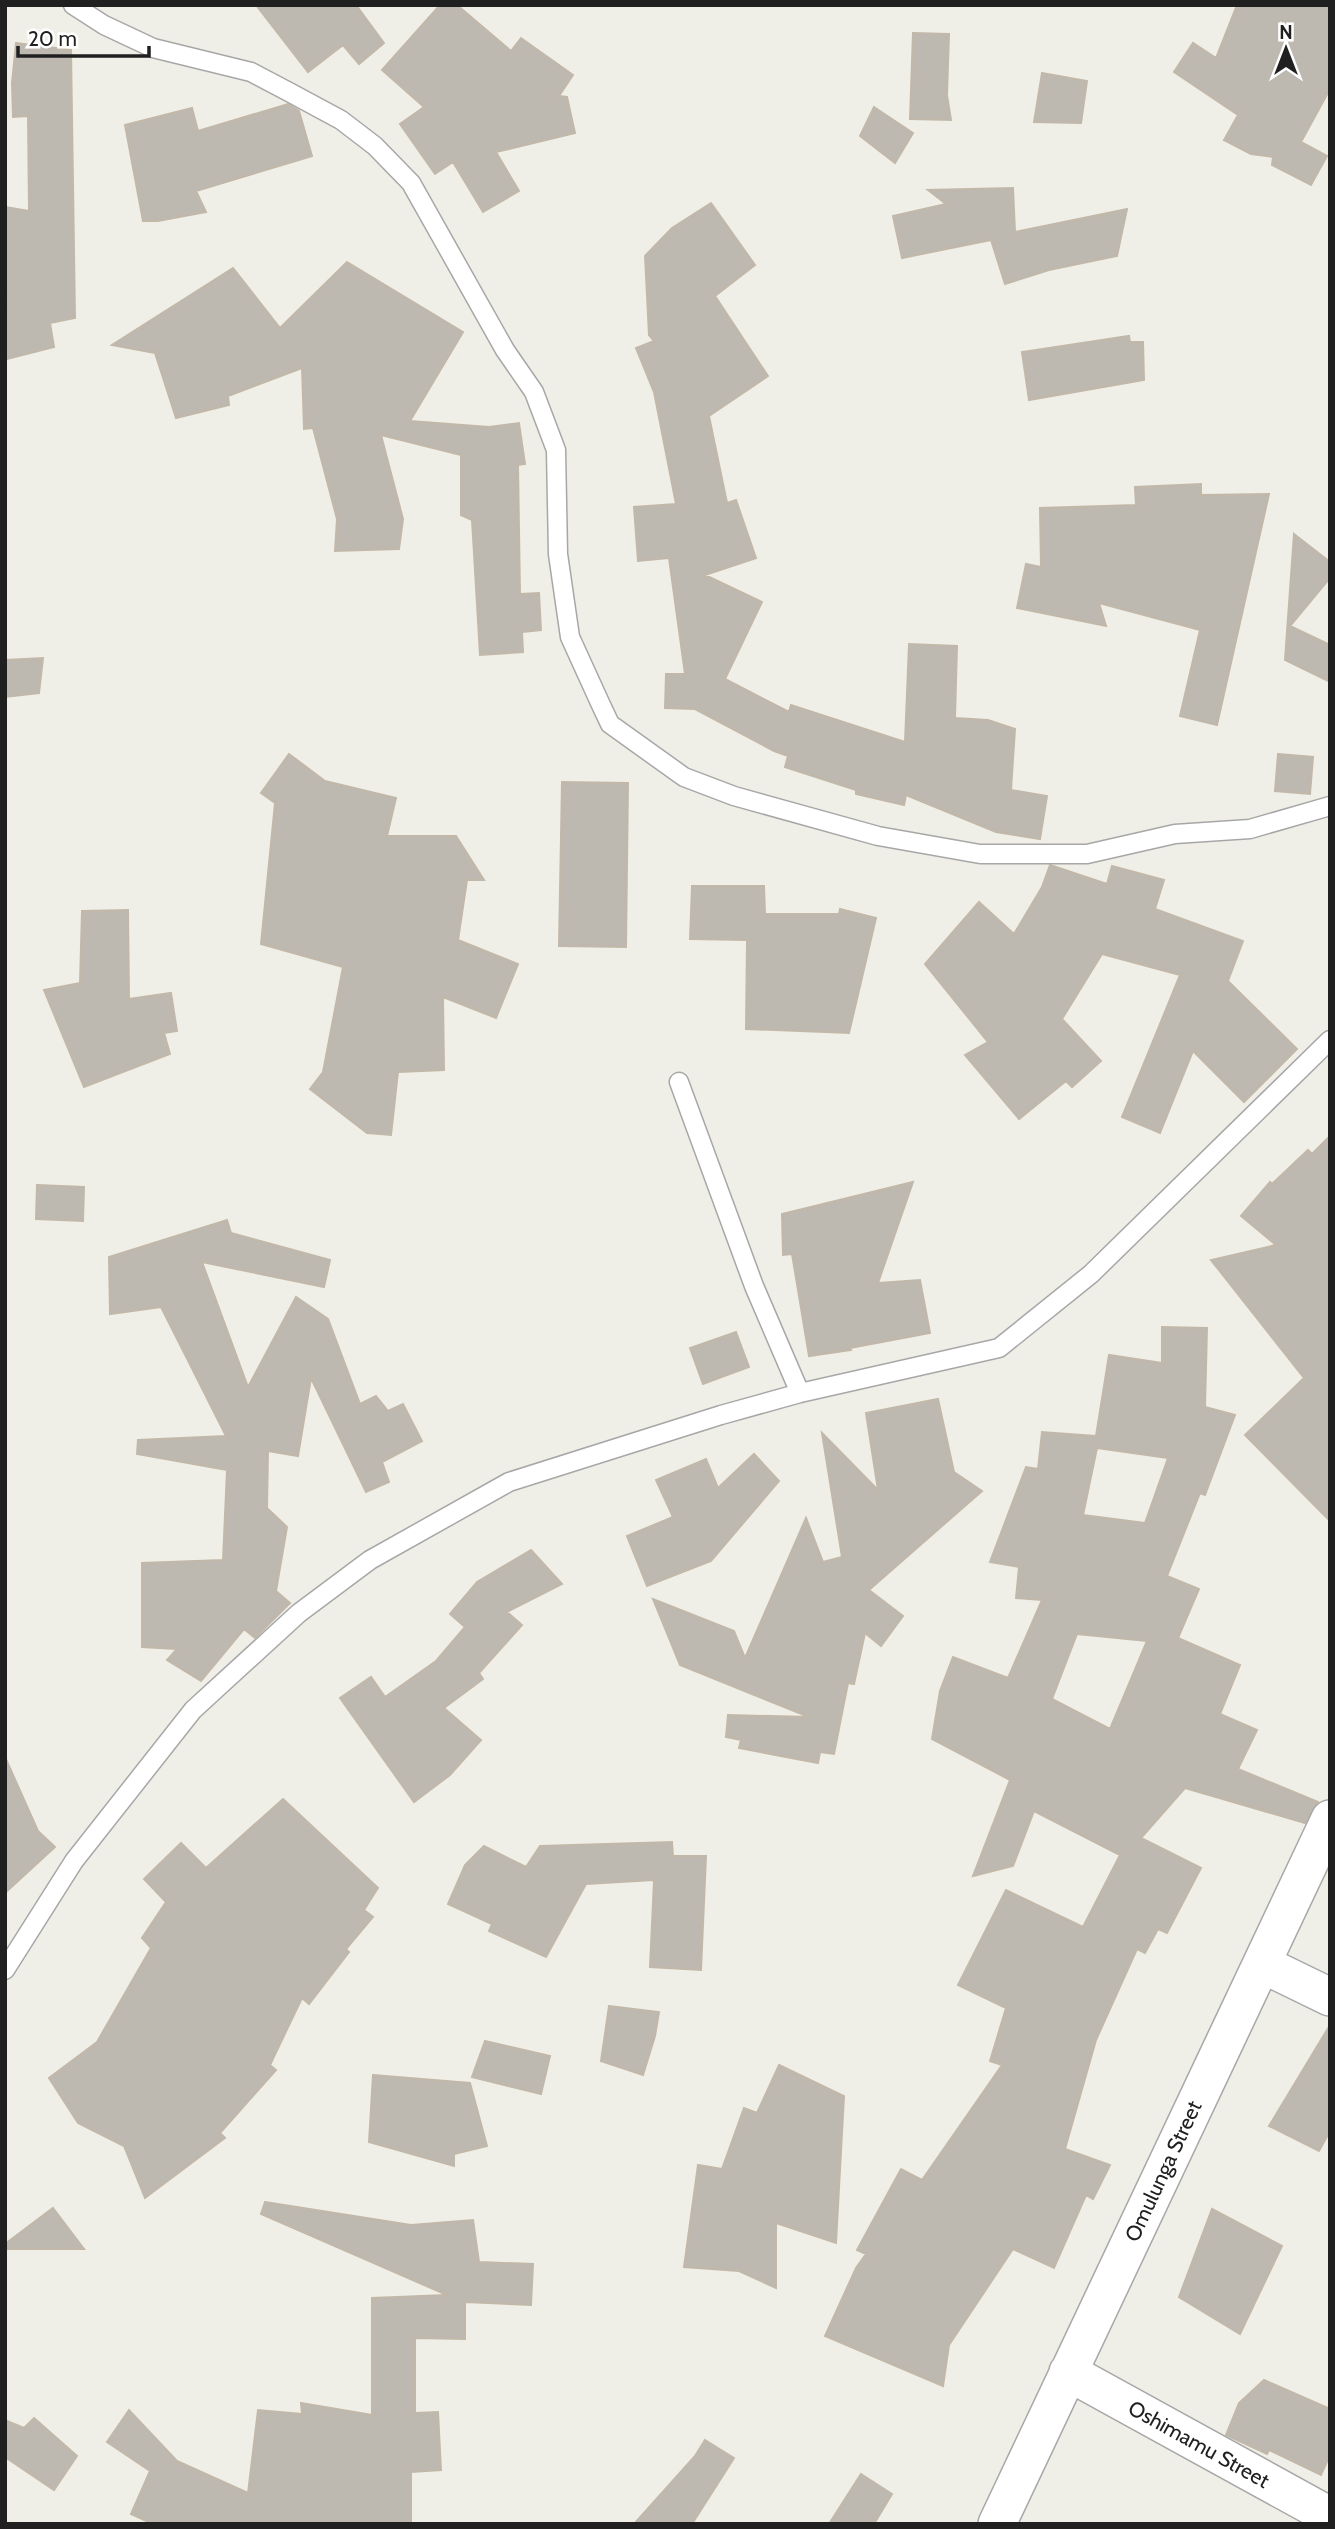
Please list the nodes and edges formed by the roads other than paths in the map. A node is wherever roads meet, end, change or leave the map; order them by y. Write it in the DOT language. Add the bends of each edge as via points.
graph roads {
  1 [pos="73,5"];
  2 [pos="1330,806"];
  3 [pos="1330,1040"];
  4 [pos="679,1082"];
  5 [pos="800,1393"];
  6 [pos="1330,1819"];
  7 [pos="1262,1964"];
  8 [pos="5,1970"];
  9 [pos="1330,1997"];
  10 [pos="1068,2372"];
  11 [pos="1330,2515"];
  12 [pos="998,2524"];
  1 -- 2 [label="lane" via="152,48 251,72 341,120 411,183 505,350 534,392 556,450 558,554 570,637 601,705 610,724 684,777 866,833 979,855 1087,855 1175,834 1250,829"];
  3 -- 5 [label="lane" via="1091,1274 999,1348"];
  4 -- 5 [label="lane" via="754,1286"];
  5 -- 8 [label="lane" via="509,1482 370,1560 299,1612 193,1710 74,1861"];
  6 -- 7 [label="street, Omulunga Street"];
  7 -- 9 [label="street"];
  7 -- 10 [label="street, Omulunga Street"];
  10 -- 11 [label="street, Oshimamu Street"];
  10 -- 12 [label="street, Omulunga Street"];
}
